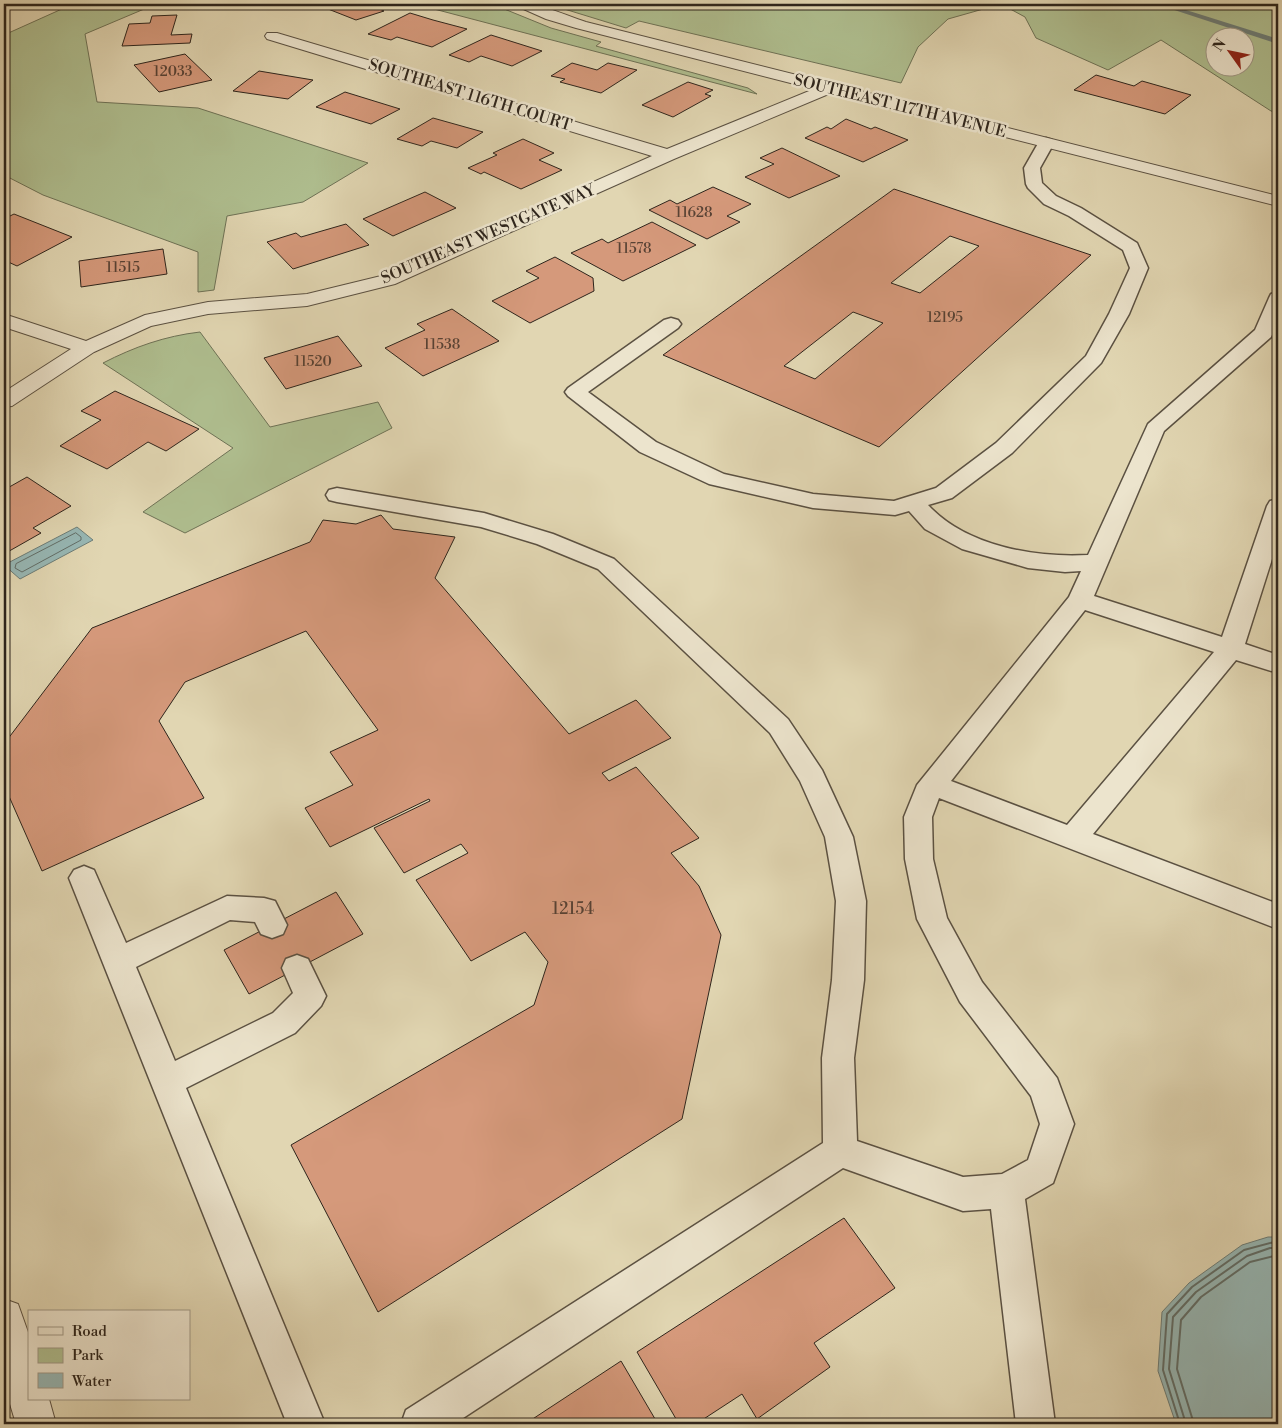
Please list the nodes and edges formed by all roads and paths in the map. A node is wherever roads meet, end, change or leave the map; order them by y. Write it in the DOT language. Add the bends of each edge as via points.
graph roads {
  1 [pos="524,4"];
  2 [pos="272,36"];
  3 [pos="827,89"];
  4 [pos="1046,143"];
  5 [pos="668,156"];
  6 [pos="1278,201"];
  7 [pos="1278,298"];
  8 [pos="4,320"];
  9 [pos="671,324"];
  10 [pos="87,348"];
  11 [pos="4,401"];
  12 [pos="337,495"];
  13 [pos="914,503"];
  14 [pos="1278,506"];
  15 [pos="1097,562"];
  16 [pos="1080,600"];
  17 [pos="1230,649"];
  18 [pos="1278,664"];
  19 [pos="934,785"];
  20 [pos="1073,838"];
  21 [pos="84,878"];
  22 [pos="1278,917"];
  23 [pos="272,925"];
  24 [pos="118,961"];
  25 [pos="298,968"];
  26 [pos="166,1081"];
  27 [pos="840,1151"];
  28 [pos="1006,1191"];
  29 [pos="4,1318"];
  30 [pos="28,1398"];
  31 [pos="29,1400"];
  32 [pos="36,1424"];
  33 [pos="306,1424"];
  34 [pos="420,1424"];
  35 [pos="1036,1424"];
  1 -- 3 [label="street, SOUTHEAST 117TH AVENUE" via="581,25"];
  2 -- 5 [label="street, SOUTHEAST 116TH COURT"];
  3 -- 4 [label="street, SOUTHEAST 117TH AVENUE"];
  3 -- 5 [label="street, SOUTHEAST WESTGATE WAY"];
  4 -- 6 [label="street, SOUTHEAST 117TH AVENUE"];
  4 -- 13 [label="lane" via="1032,168 1034,184 1050,200 1130,247 1139,268 1094,360 1004,448 944,494"];
  5 -- 10 [label="street, SOUTHEAST WESTGATE WAY" via="388,280 307,300 208,308 146,321"];
  7 -- 15 [label="lane" via="1264,333 1155,428"];
  8 -- 10 [label="street"];
  9 -- 13 [label="lane" via="575,392 648,447 717,479 813,501 895,508"];
  10 -- 11 [label="street, SOUTHEAST WESTGATE WAY"];
  12 -- 27 [label="lane" via="484,520 545,539 606,564 779,726 812,776 839,837 851,900 848,980 838,1058"];
  13 -- 15 [label="lane" via="933,524 970,544 1028,560 1065,564"];
  14 -- 17 [label="lane"];
  15 -- 16 [label="lane"];
  16 -- 17 [label="lane"];
  16 -- 19 [label="lane"];
  17 -- 18 [label="lane"];
  17 -- 20 [label="lane"];
  19 -- 20 [label="lane"];
  19 -- 28 [label="lane" via="927,793 918,817 919,859 932,920 971,992 1045,1089 1057,1124 1041,1171"];
  20 -- 22 [label="lane"];
  21 -- 24 [label="lane"];
  23 -- 24 [label="lane" via="264,910 227,908"];
  24 -- 26 [label="lane"];
  25 -- 26 [label="lane" via="310,996 284,1023"];
  26 -- 33 [label="lane"];
  27 -- 28 [label="lane" via="963,1194"];
  27 -- 34 [label="lane"];
  28 -- 35 [label="lane"];
  29 -- 30 [label="street"];
  31 -- 32 [label="street"];
}
